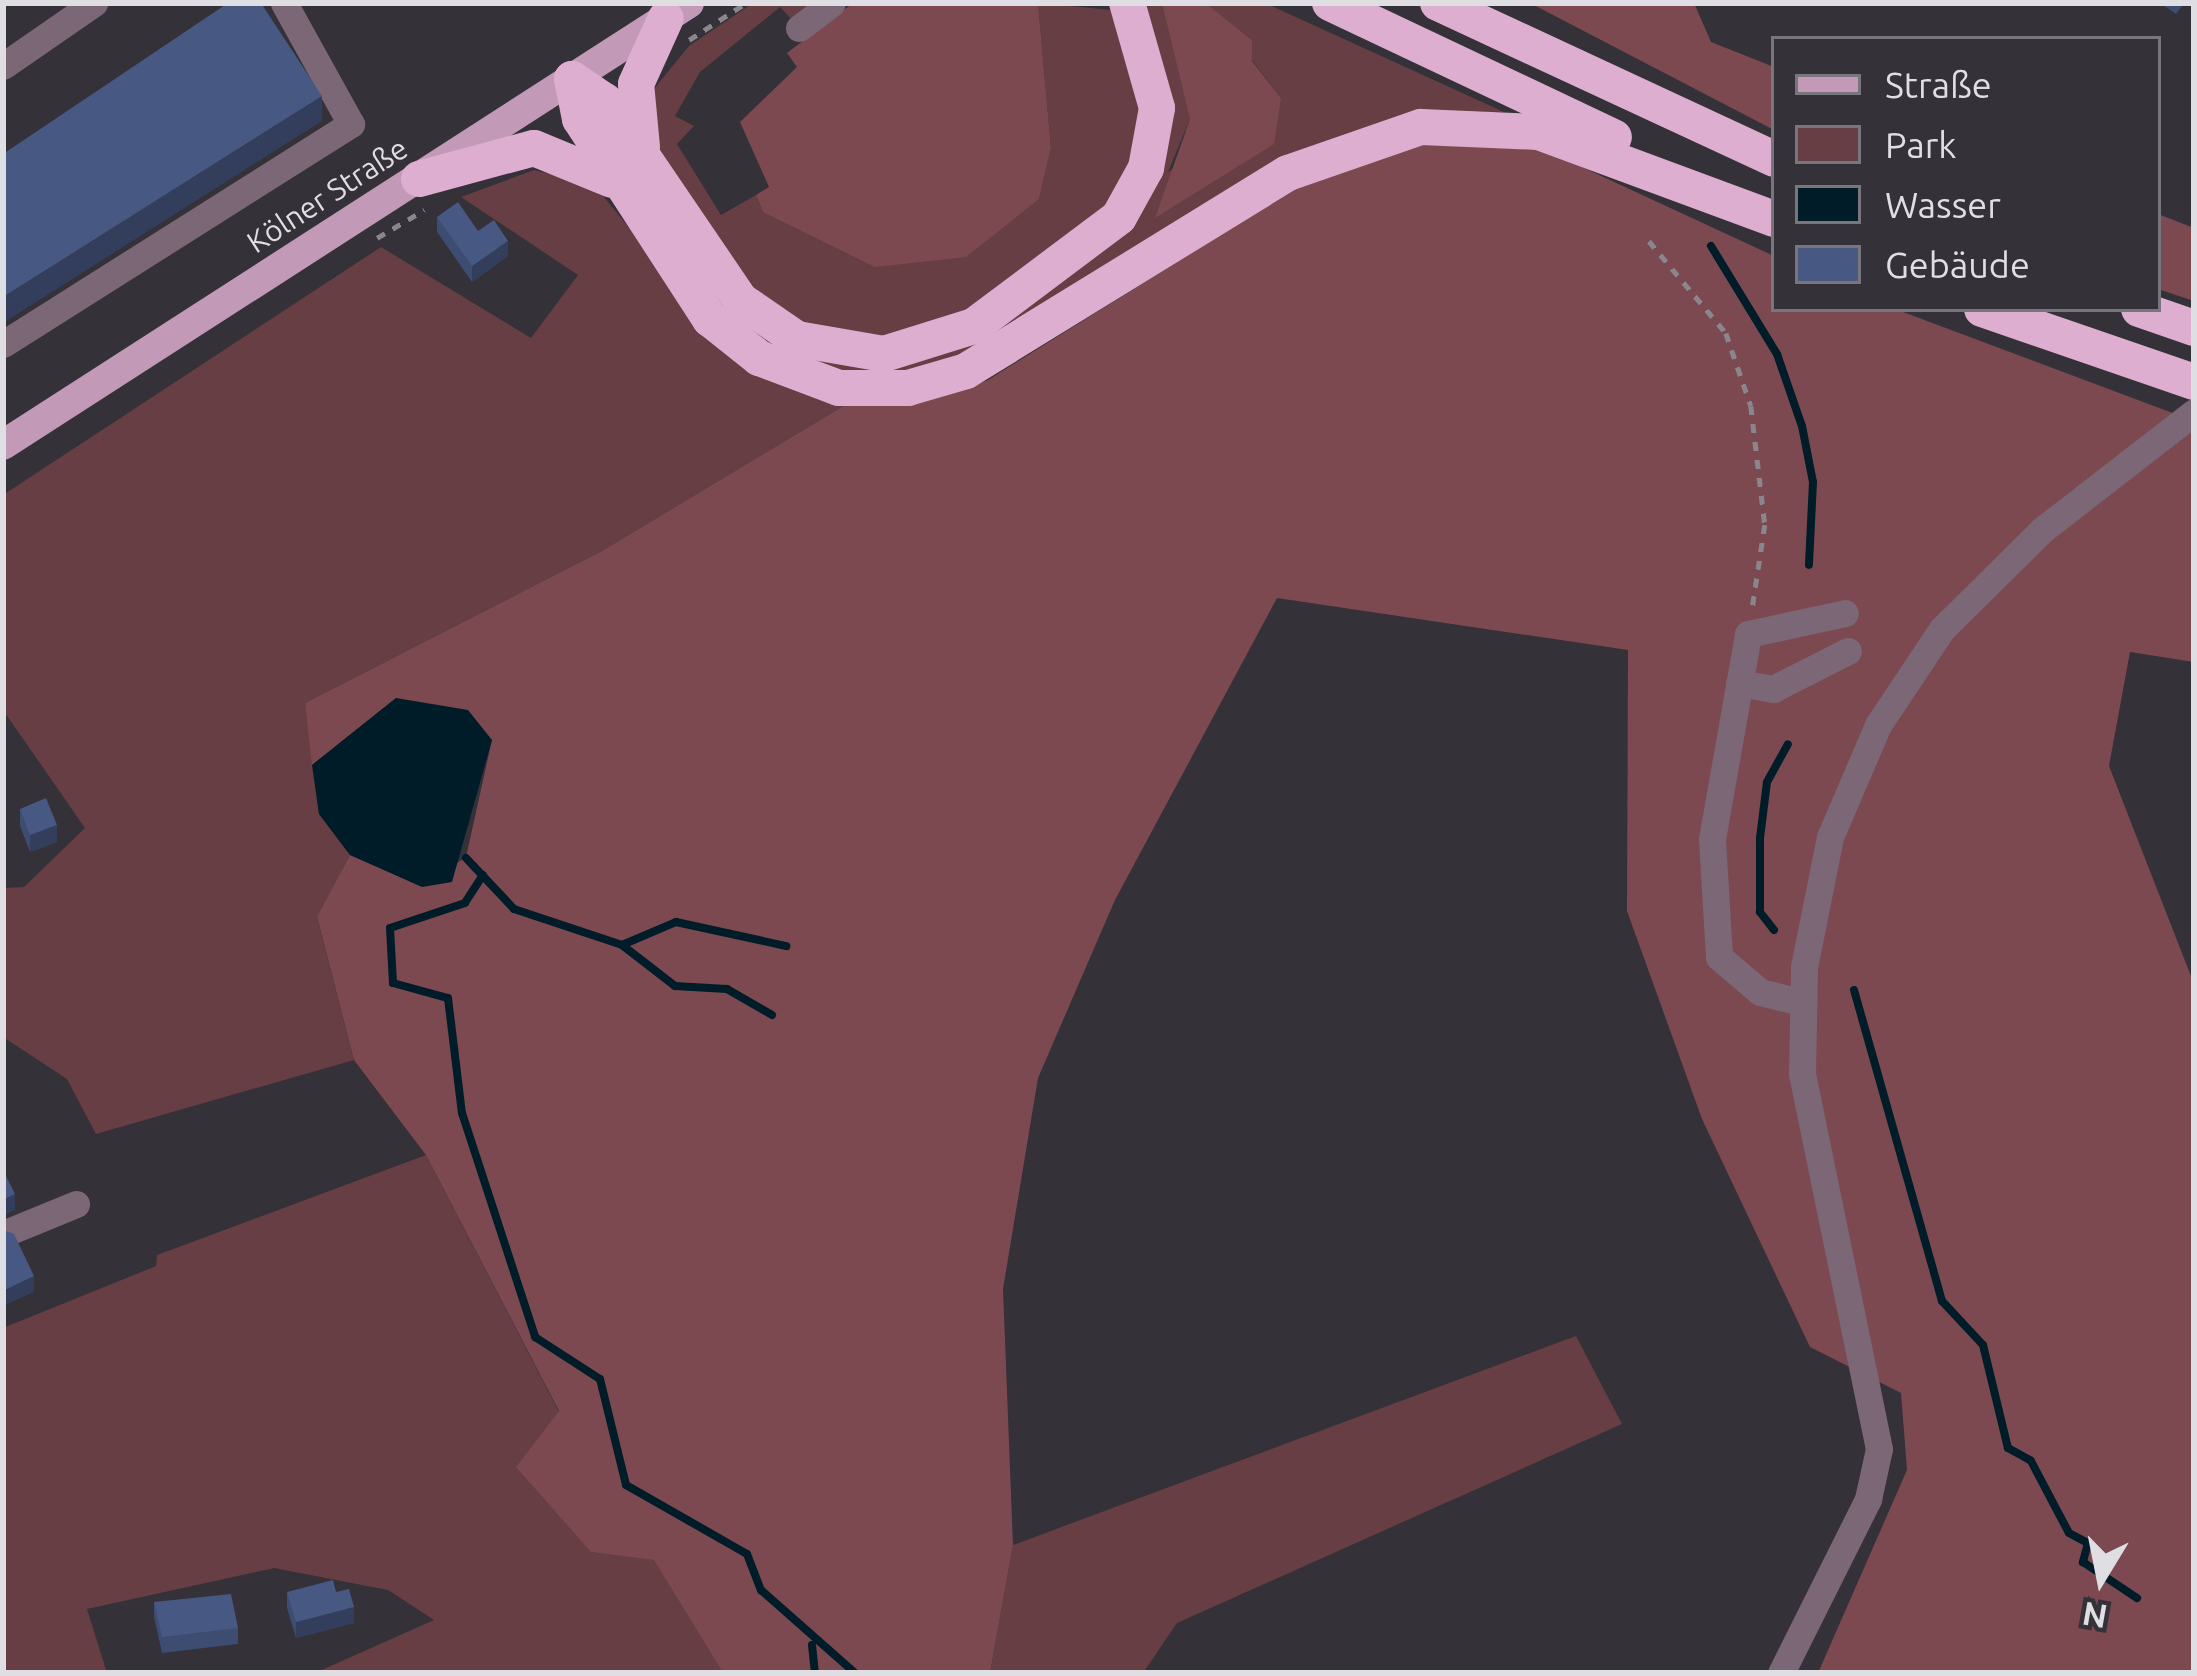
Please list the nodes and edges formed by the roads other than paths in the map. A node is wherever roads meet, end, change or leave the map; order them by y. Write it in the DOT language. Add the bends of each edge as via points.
graph roads {
  1 [pos="94,3"];
  2 [pos="284,3"];
  3 [pos="832,3"];
  4 [pos="1127,3"];
  5 [pos="1330,3"];
  6 [pos="1438,3"];
  7 [pos="678,10"];
  8 [pos="800,28"];
  9 [pos="3,66"];
  10 [pos="572,80"];
  11 [pos="1771,159"];
  12 [pos="632,174"];
  13 [pos="429,190"];
  14 [pos="1771,216"];
  15 [pos="1771,216"];
  16 [pos="1991,312"];
  17 [pos="2148,312"];
  18 [pos="2194,328"];
  19 [pos="3,344"];
  20 [pos="2194,382"];
  21 [pos="2194,412"];
  22 [pos="3,445"];
  23 [pos="1845,613"];
  24 [pos="1848,651"];
  25 [pos="1739,683"];
  26 [pos="1802,1002"];
  27 [pos="76,1204"];
  28 [pos="3,1234"];
  29 [pos="1781,1673"];
  1 -- 9 [label="street"];
  2 -- 19 [label="street" via="351,124"];
  3 -- 8 [label="street"];
  4 -- 12 [label="highway" via="1157,108 1133,195 1059,272 947,338 854,354 767,322"];
  5 -- 15 [label="highway"];
  6 -- 11 [label="highway"];
  7 -- 10 [label="main road, Kölner Straße"];
  7 -- 12 [label="highway" via="636,84"];
  10 -- 12 [label="highway" via="580,119"];
  10 -- 13 [label="main road, Kölner Straße"];
  12 -- 13 [label="highway" via="534,148"];
  12 -- 14 [label="highway" via="734,342 810,382 871,391 992,359 1288,173 1421,127 1539,132"];
  13 -- 22 [label="main road, Kölner Straße"];
  16 -- 20 [label="highway"];
  17 -- 18 [label="highway"];
  21 -- 26 [label="street" via="1976,590 1878,725 1830,837"];
  23 -- 25 [label="street" via="1824,609 1748,634"];
  24 -- 25 [label="street" via="1773,689"];
  25 -- 26 [label="street" via="1712,839 1714,936 1729,970"];
  26 -- 29 [label="street" via="1808,1125 1879,1449 1868,1499"];
  27 -- 28 [label="street"];
}
